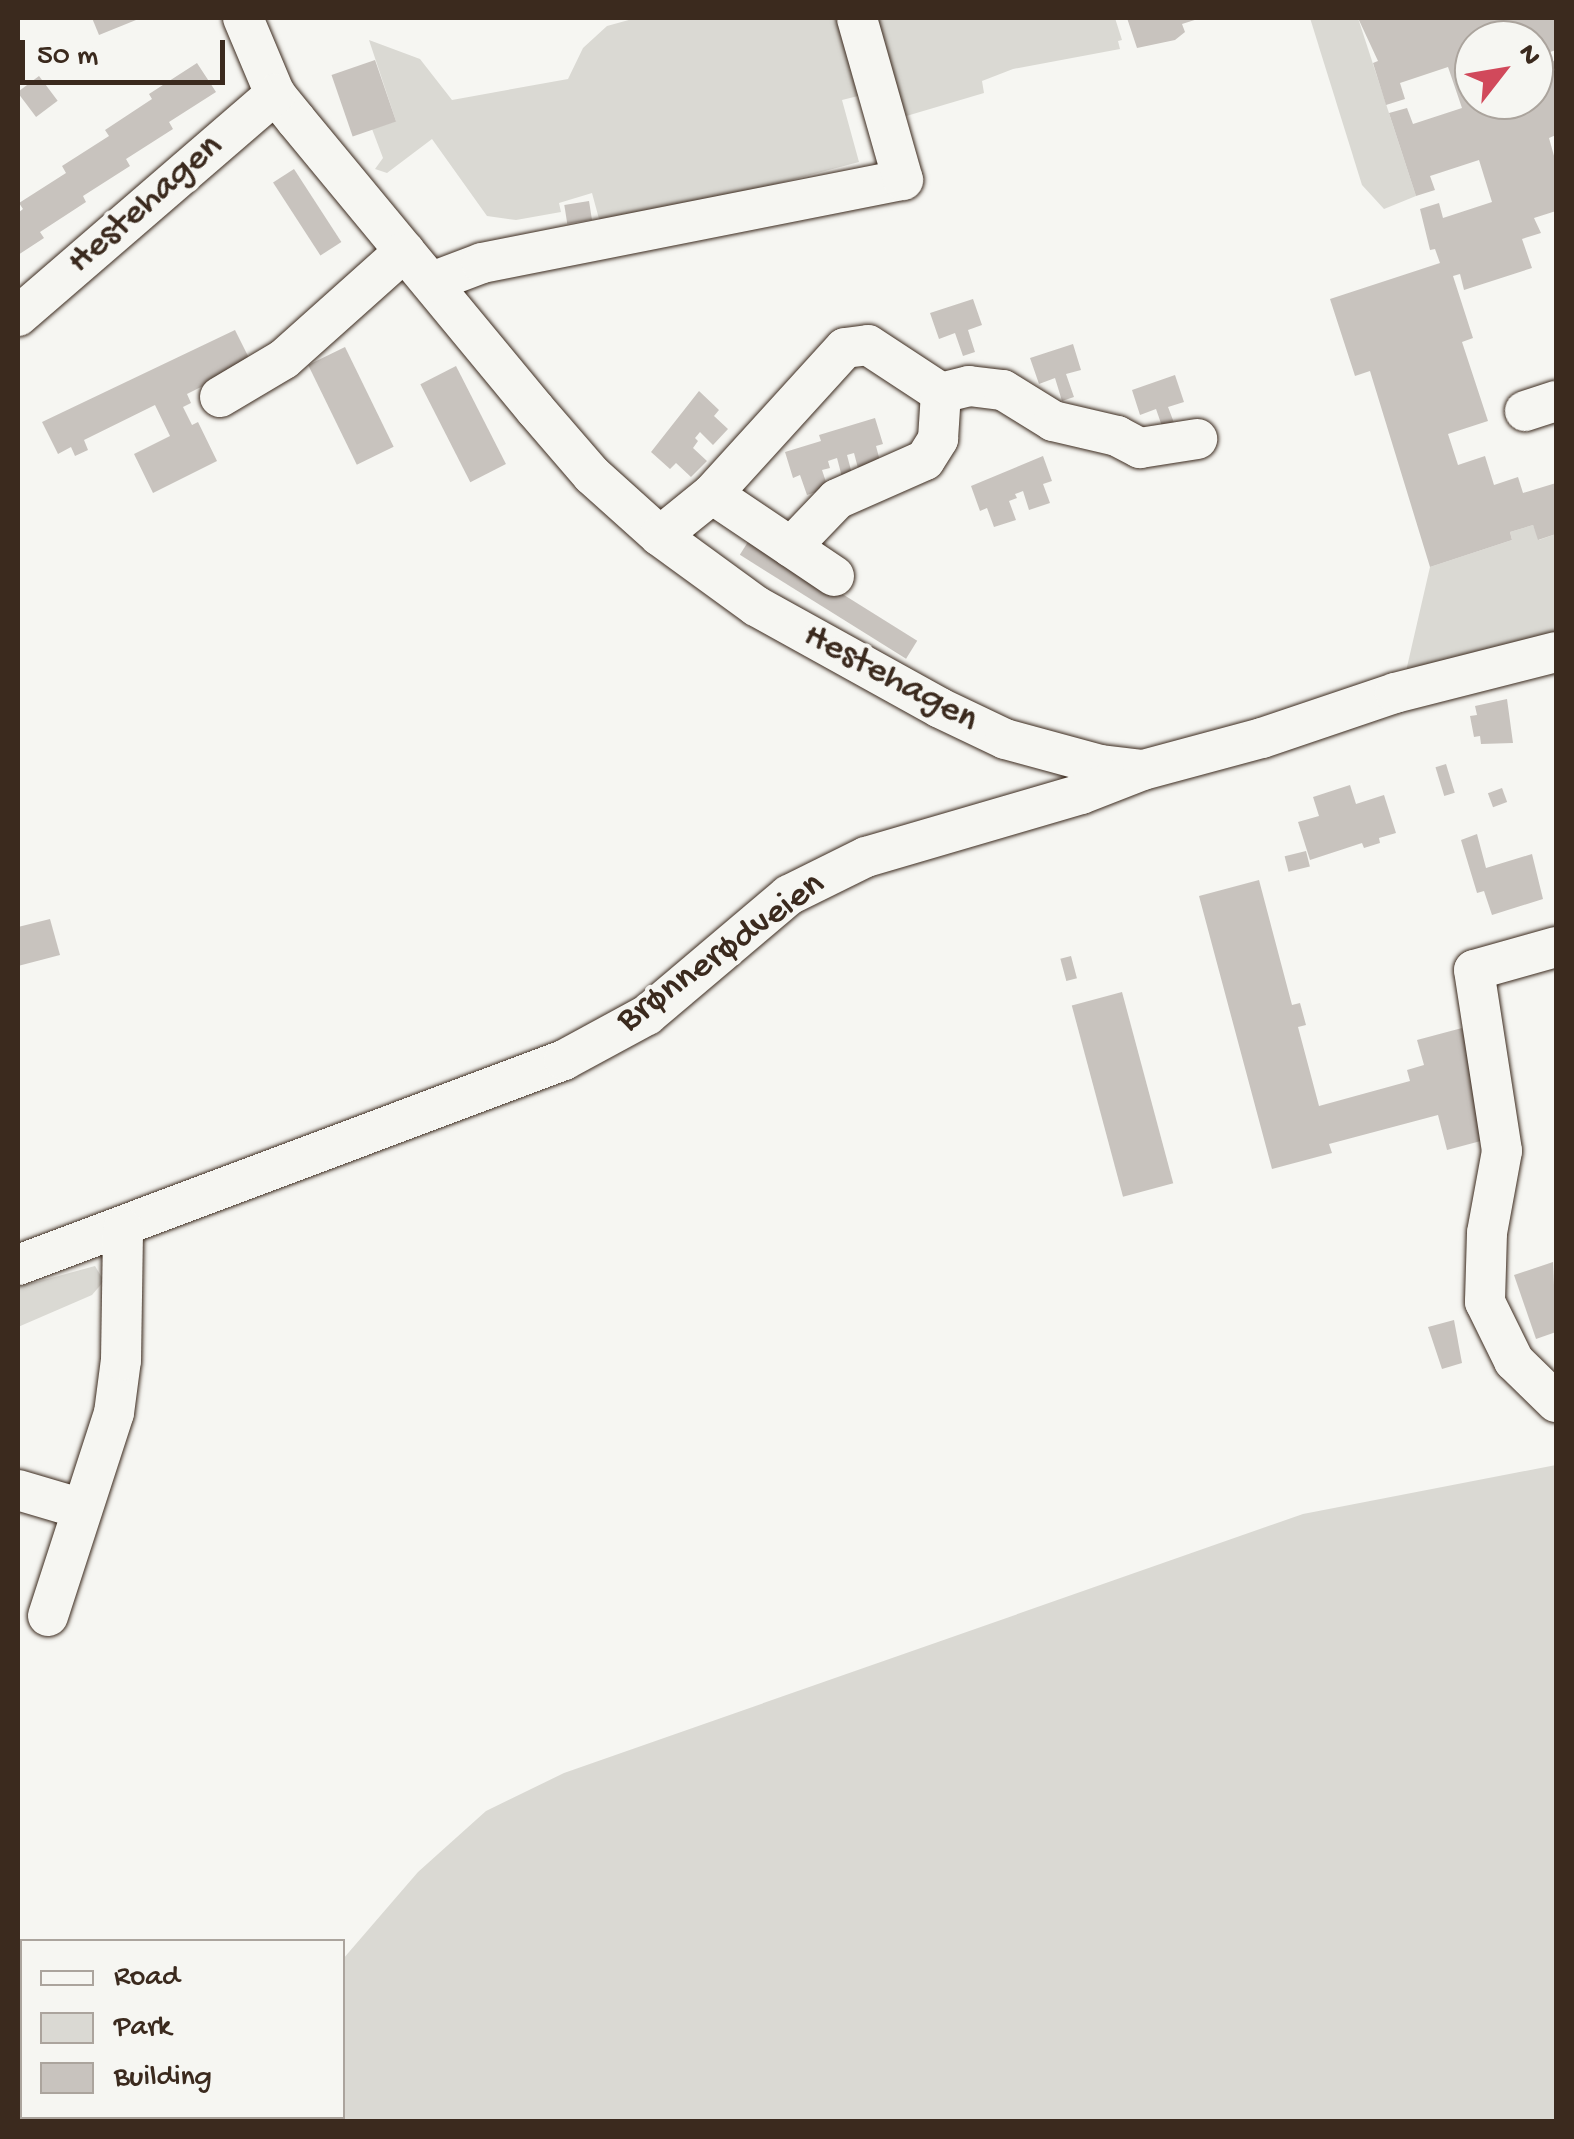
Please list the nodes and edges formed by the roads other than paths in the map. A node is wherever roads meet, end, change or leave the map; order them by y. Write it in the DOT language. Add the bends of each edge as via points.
graph roads {
  1 [pos="243,18"];
  2 [pos="857,18"];
  3 [pos="276,94"];
  4 [pos="405,251"];
  5 [pos="432,282"];
  6 [pos="18,316"];
  7 [pos="940,393"];
  8 [pos="220,396"];
  9 [pos="1197,439"];
  10 [pos="712,494"];
  11 [pos="660,536"];
  12 [pos="791,547"];
  13 [pos="834,576"];
  14 [pos="1556,652"];
  15 [pos="1143,770"];
  16 [pos="1556,948"];
  17 [pos="122,1230"];
  18 [pos="18,1265"];
  19 [pos="1556,1402"];
  20 [pos="18,1490"];
  21 [pos="82,1510"];
  22 [pos="48,1616"];
  1 -- 3 [label="street, Hestehagen"];
  2 -- 5 [label="street" via="903,180 482,262"];
  3 -- 4 [label="street, Hestehagen"];
  3 -- 6 [label="street, Hestehagen"];
  4 -- 5 [label="street, Hestehagen"];
  4 -- 8 [label="street" via="284,359"];
  5 -- 11 [label="street, Hestehagen" via="592,474"];
  7 -- 9 [label="street" via="969,386 1003,390 1053,421 1140,448"];
  7 -- 10 [label="street" via="868,345 845,348"];
  7 -- 12 [label="street" via="938,439 926,460 837,499"];
  10 -- 11 [label="street"];
  10 -- 12 [label="street, Hestehagen"];
  11 -- 15 [label="street, Hestehagen" via="756,606 940,708 1005,739"];
  12 -- 13 [label="street, Hestehagen"];
  14 -- 15 [label="street, Brønnerødveien"];
  15 -- 17 [label="street, Brønnerødveien" via="823,876 760,917 647,1015 593,1046"];
  16 -- 19 [label="street" via="1474,970 1502,1151 1486,1233 1484,1302 1514,1361"];
  17 -- 18 [label="street, Brønnerødveien"];
  17 -- 21 [label="street" via="114,1413"];
  20 -- 21 [label="street"];
  21 -- 22 [label="street"];
}
